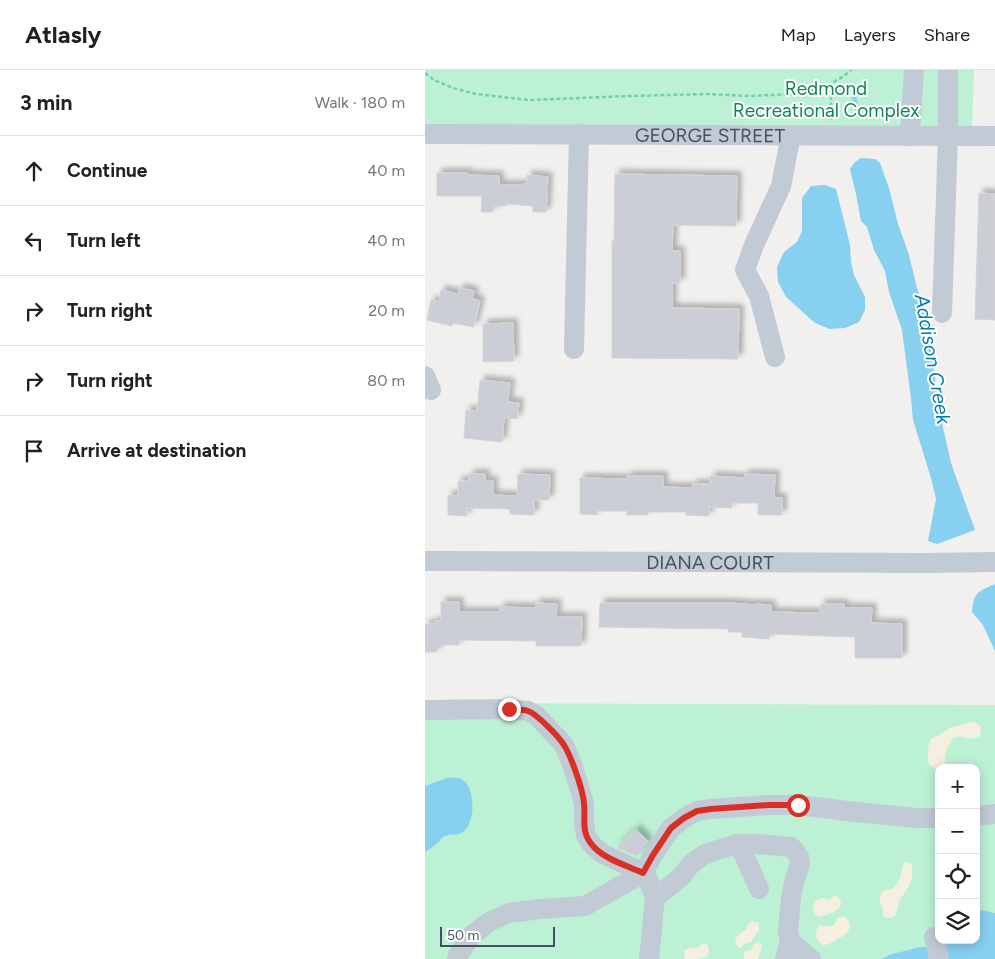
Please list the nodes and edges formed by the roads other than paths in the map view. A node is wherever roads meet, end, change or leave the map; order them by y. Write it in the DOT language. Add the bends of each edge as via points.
graph roads {
  1 [pos="914,70"];
  2 [pos="948,70"];
  3 [pos="425,134"];
  4 [pos="579,134"];
  5 [pos="791,135"];
  6 [pos="910,136"];
  7 [pos="948,136"];
  8 [pos="995,136"];
  9 [pos="942,313"];
  10 [pos="573,349"];
  11 [pos="775,357"];
  12 [pos="425,560"];
  13 [pos="995,562"];
  14 [pos="425,710"];
  15 [pos="995,814"];
  16 [pos="980,816"];
  17 [pos="935,818"];
  18 [pos="737,844"];
  19 [pos="643,873"];
  20 [pos="759,889"];
  21 [pos="655,898"];
  22 [pos="936,944"];
  23 [pos="788,950"];
  24 [pos="457,959"];
  25 [pos="649,959"];
  26 [pos="811,959"];
  27 [pos="939,959"];
  1 -- 6 [label="street"];
  2 -- 7 [label="street"];
  3 -- 4 [label="street, GEORGE STREET"];
  4 -- 5 [label="street, GEORGE STREET"];
  4 -- 10 [label="street"];
  5 -- 6 [label="street, GEORGE STREET"];
  5 -- 11 [label="street" via="781,186 745,270 759,296"];
  6 -- 7 [label="street, GEORGE STREET"];
  7 -- 8 [label="street, GEORGE STREET"];
  7 -- 9 [label="street"];
  12 -- 13 [label="street, DIANA COURT"];
  14 -- 19 [label="street" via="509,709 528,711 537,716 567,751 584,803 586,836 603,854"];
  15 -- 16 [label="street"];
  17 -- 19 [label="street" via="798,805 697,811 671,828"];
  18 -- 20 [label="street"];
  18 -- 21 [label="street" via="705,854"];
  18 -- 23 [label="street" via="791,847 799,857 790,905"];
  19 -- 21 [label="street" via="647,874"];
  19 -- 24 [label="street" via="585,906 509,912 472,935"];
  21 -- 25 [label="street"];
  22 -- 27 [label="street"];
  23 -- 26 [label="street"];
}
